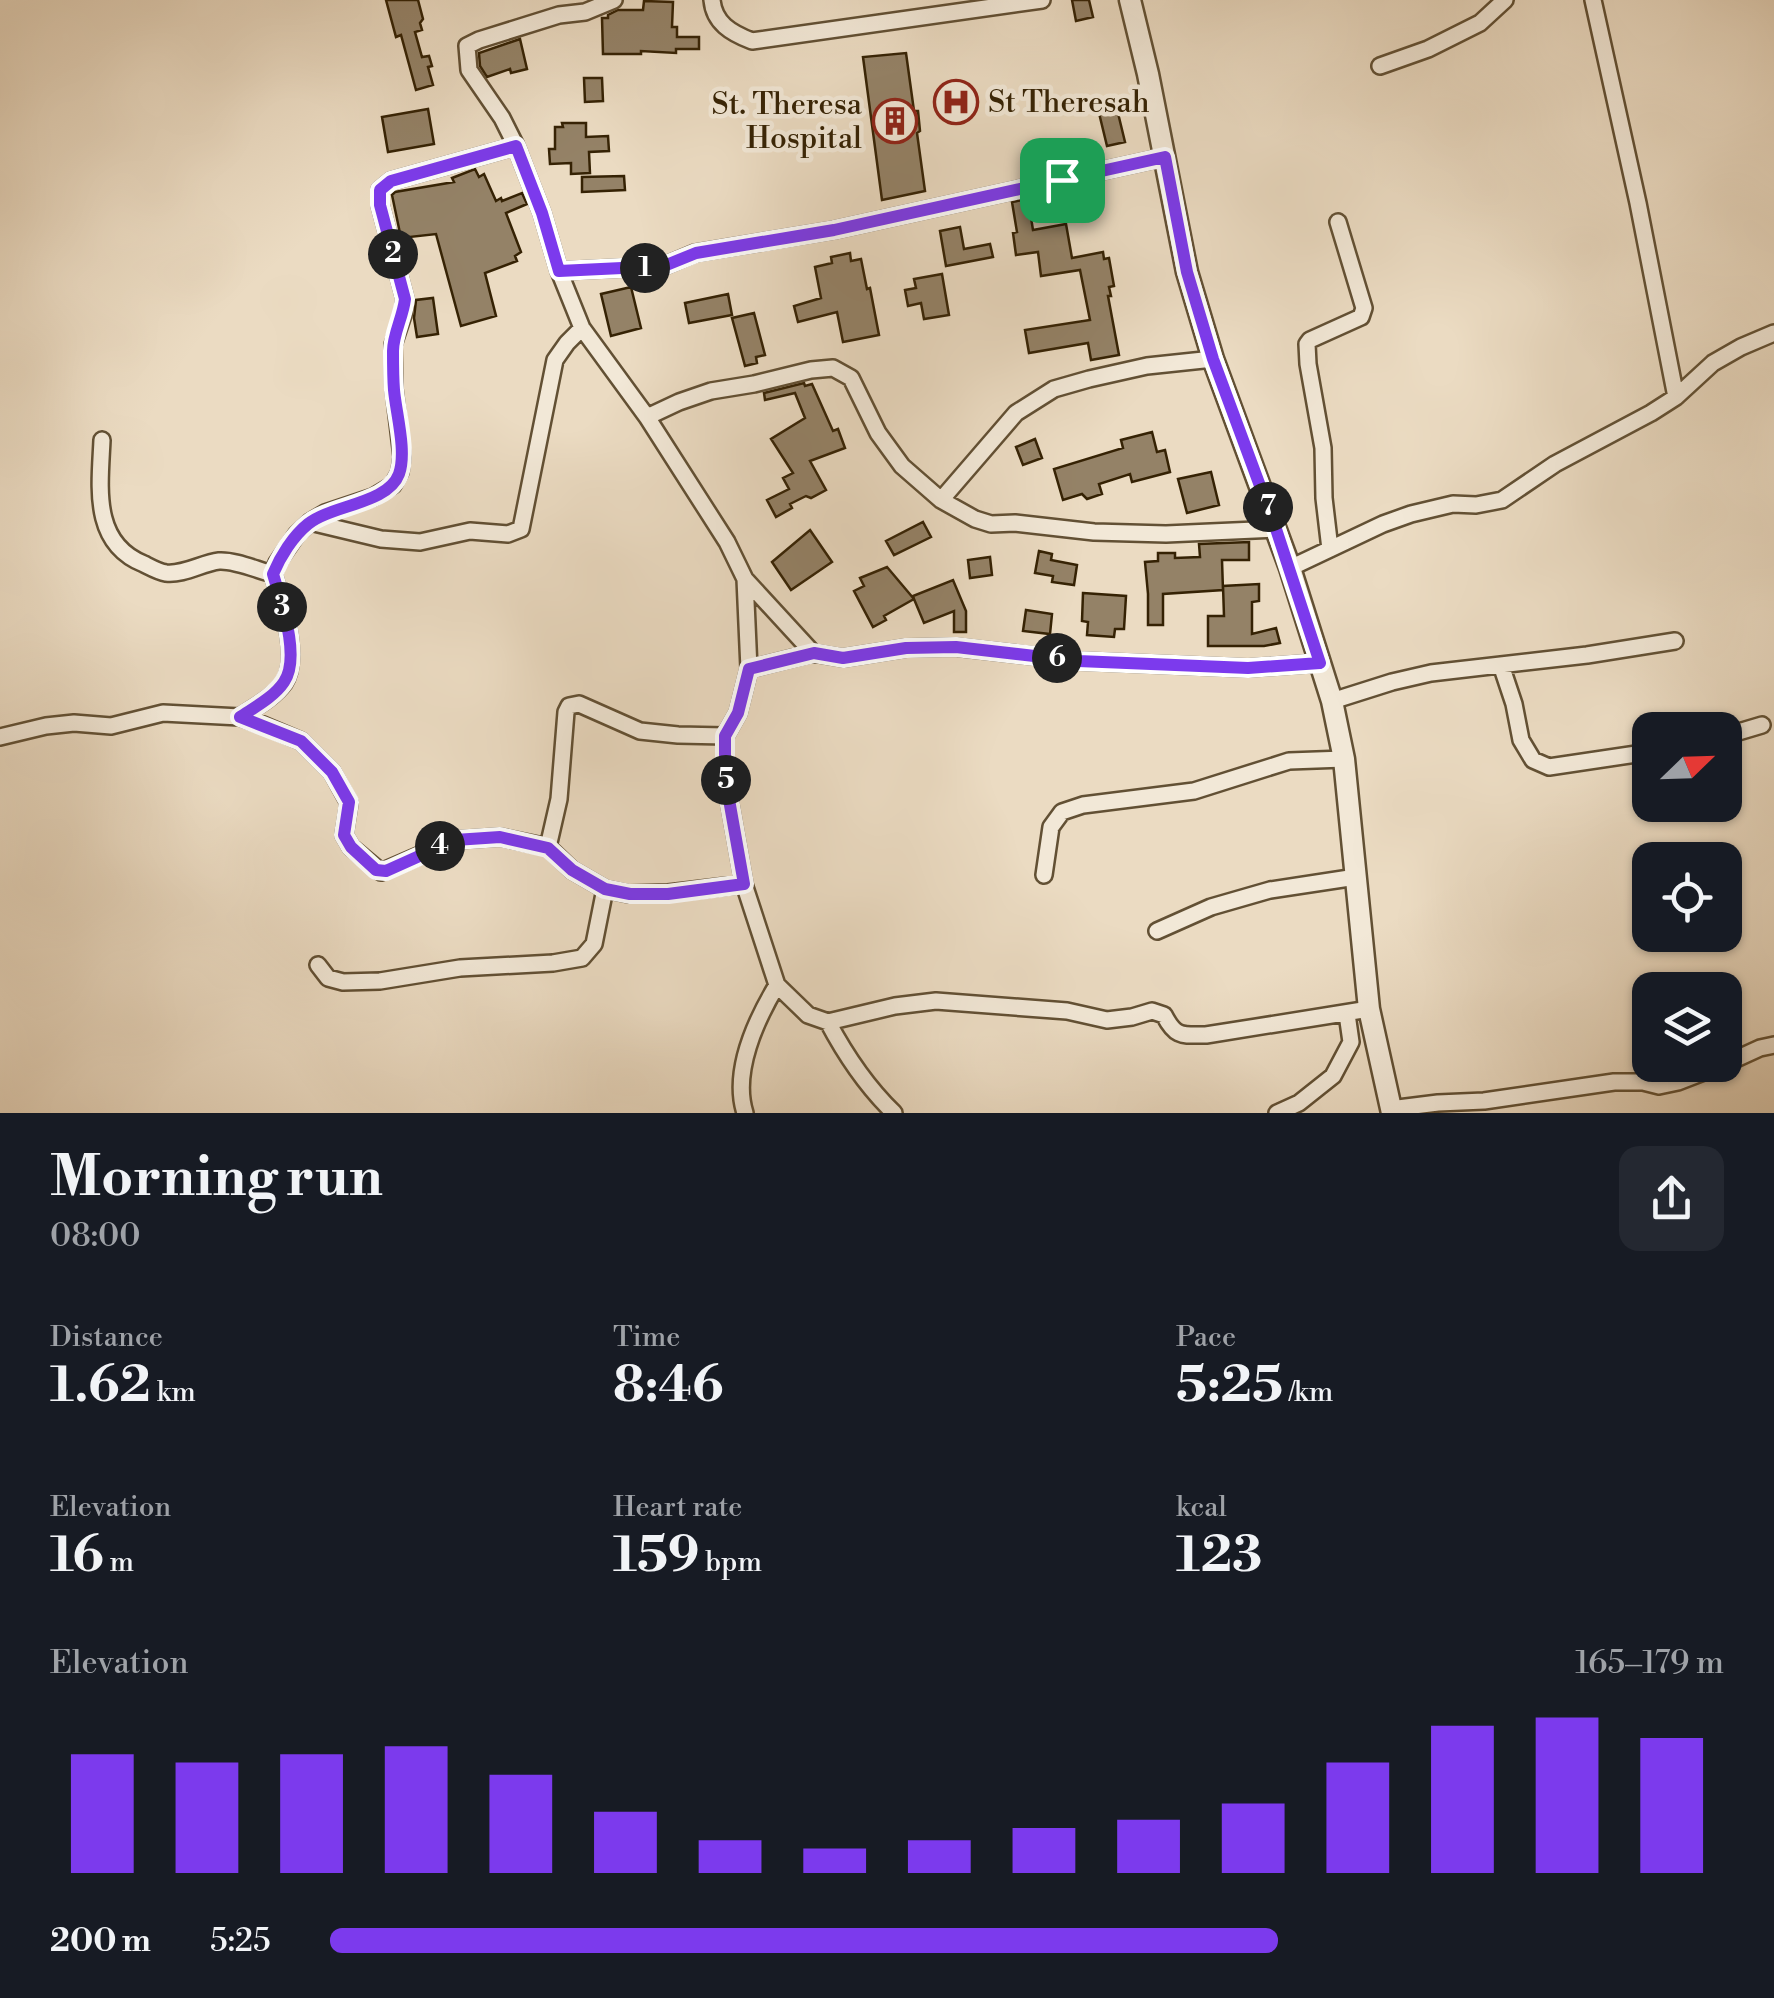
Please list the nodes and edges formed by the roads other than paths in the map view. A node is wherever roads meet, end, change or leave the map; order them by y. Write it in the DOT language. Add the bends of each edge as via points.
graph roads {
  1 [pos="614,0"];
  2 [pos="712,0"];
  3 [pos="1042,0"];
  4 [pos="1130,0"];
  5 [pos="1505,0"];
  6 [pos="1592,0"];
  7 [pos="1380,66"];
  8 [pos="516,146"];
  9 [pos="1165,157"];
  10 [pos="1338,222"];
  11 [pos="559,271"];
  12 [pos="582,328"];
  13 [pos="1774,333"];
  14 [pos="1213,359"];
  15 [pos="1676,397"];
  16 [pos="647,416"];
  17 [pos="102,440"];
  18 [pos="941,500"];
  19 [pos="310,522"];
  20 [pos="1276,529"];
  21 [pos="1330,549"];
  22 [pos="1290,568"];
  23 [pos="273,574"];
  24 [pos="744,579"];
  25 [pos="1675,641"];
  26 [pos="814,653"];
  27 [pos="1320,663"];
  28 [pos="1500,664"];
  29 [pos="749,669"];
  30 [pos="1332,701"];
  31 [pos="240,717"];
  32 [pos="1762,724"];
  33 [pos="1742,730"];
  34 [pos="725,736"];
  35 [pos="0,737"];
  36 [pos="1632,755"];
  37 [pos="1344,759"];
  38 [pos="548,848"];
  39 [pos="1044,875"];
  40 [pos="1356,877"];
  41 [pos="744,884"];
  42 [pos="605,889"];
  43 [pos="1157,931"];
  44 [pos="318,964"];
  45 [pos="777,985"];
  46 [pos="1369,1008"];
  47 [pos="1347,1014"];
  48 [pos="828,1022"];
  49 [pos="1774,1045"];
  50 [pos="1742,1056"];
  51 [pos="1632,1082"];
  52 [pos="1644,1082"];
  53 [pos="1678,1082"];
  54 [pos="1391,1111"];
  55 [pos="746,1113"];
  56 [pos="894,1113"];
  57 [pos="1277,1113"];
  1 -- 8 [label="street" via="467,46 469,70"];
  2 -- 3 [label="street" via="713,14 752,41"];
  4 -- 9 [label="street"];
  5 -- 7 [label="street" via="1480,23"];
  6 -- 15 [label="street"];
  8 -- 11 [label="street"];
  8 -- 19 [label="street" via="391,181 380,190 405,299 393,345 400,472 373,497"];
  9 -- 11 [label="street" via="834,230 696,253 664,266"];
  9 -- 14 [label="street" via="1187,272"];
  10 -- 21 [label="street" via="1364,308 1361,317 1307,344"];
  11 -- 12 [label="street"];
  12 -- 16 [label="street"];
  12 -- 19 [label="street" via="555,360 521,528 420,542"];
  13 -- 15 [label="street" via="1713,363"];
  14 -- 18 [label="street" via="1148,366 1054,389 1016,414"];
  14 -- 20 [label="street"];
  15 -- 21 [label="street" via="1502,500 1411,514"];
  16 -- 18 [label="street" via="711,391 832,368 851,378 902,466"];
  16 -- 24 [label="street"];
  17 -- 23 [label="street" via="103,520 132,560 166,572 222,560"];
  18 -- 20 [label="street" via="991,524 1166,534"];
  19 -- 23 [label="street"];
  20 -- 22 [label="street"];
  21 -- 22 [label="street"];
  22 -- 27 [label="street"];
  23 -- 31 [label="street" via="291,667 284,684"];
  24 -- 26 [label="street"];
  24 -- 29 [label="street"];
  25 -- 28 [label="street"];
  26 -- 27 [label="street" via="843,658 956,647 1078,661 1248,668"];
  26 -- 29 [label="street"];
  27 -- 30 [label="street"];
  28 -- 30 [label="street" via="1431,672"];
  28 -- 36 [label="street" via="1533,760 1549,767"];
  29 -- 34 [label="street"];
  30 -- 37 [label="street"];
  31 -- 35 [label="street" via="164,714"];
  31 -- 38 [label="street" via="301,741 332,772 349,802 344,835 381,872 455,840 500,837"];
  32 -- 33 [label="street"];
  34 -- 38 [label="street" via="640,731 570,706"];
  34 -- 41 [label="street" via="725,777"];
  37 -- 39 [label="street" via="1289,762 1194,791 1062,812 1051,828"];
  37 -- 40 [label="street"];
  38 -- 42 [label="street"];
  40 -- 43 [label="street" via="1270,890"];
  40 -- 46 [label="street"];
  41 -- 42 [label="street" via="668,894"];
  41 -- 45 [label="street"];
  42 -- 44 [label="street" via="594,944 582,958 380,982 328,978"];
  45 -- 48 [label="street" via="808,1016"];
  45 -- 55 [label="street" via="746,1051"];
  46 -- 47 [label="street"];
  46 -- 54 [label="street"];
  47 -- 48 [label="street" via="1180,1035 1152,1011 1108,1020 936,1000"];
  47 -- 57 [label="street" via="1350,1042 1333,1076"];
  48 -- 56 [label="street" via="866,1084"];
  49 -- 50 [label="street"];
  51 -- 54 [label="street"];
  52 -- 53 [label="street"];
}
